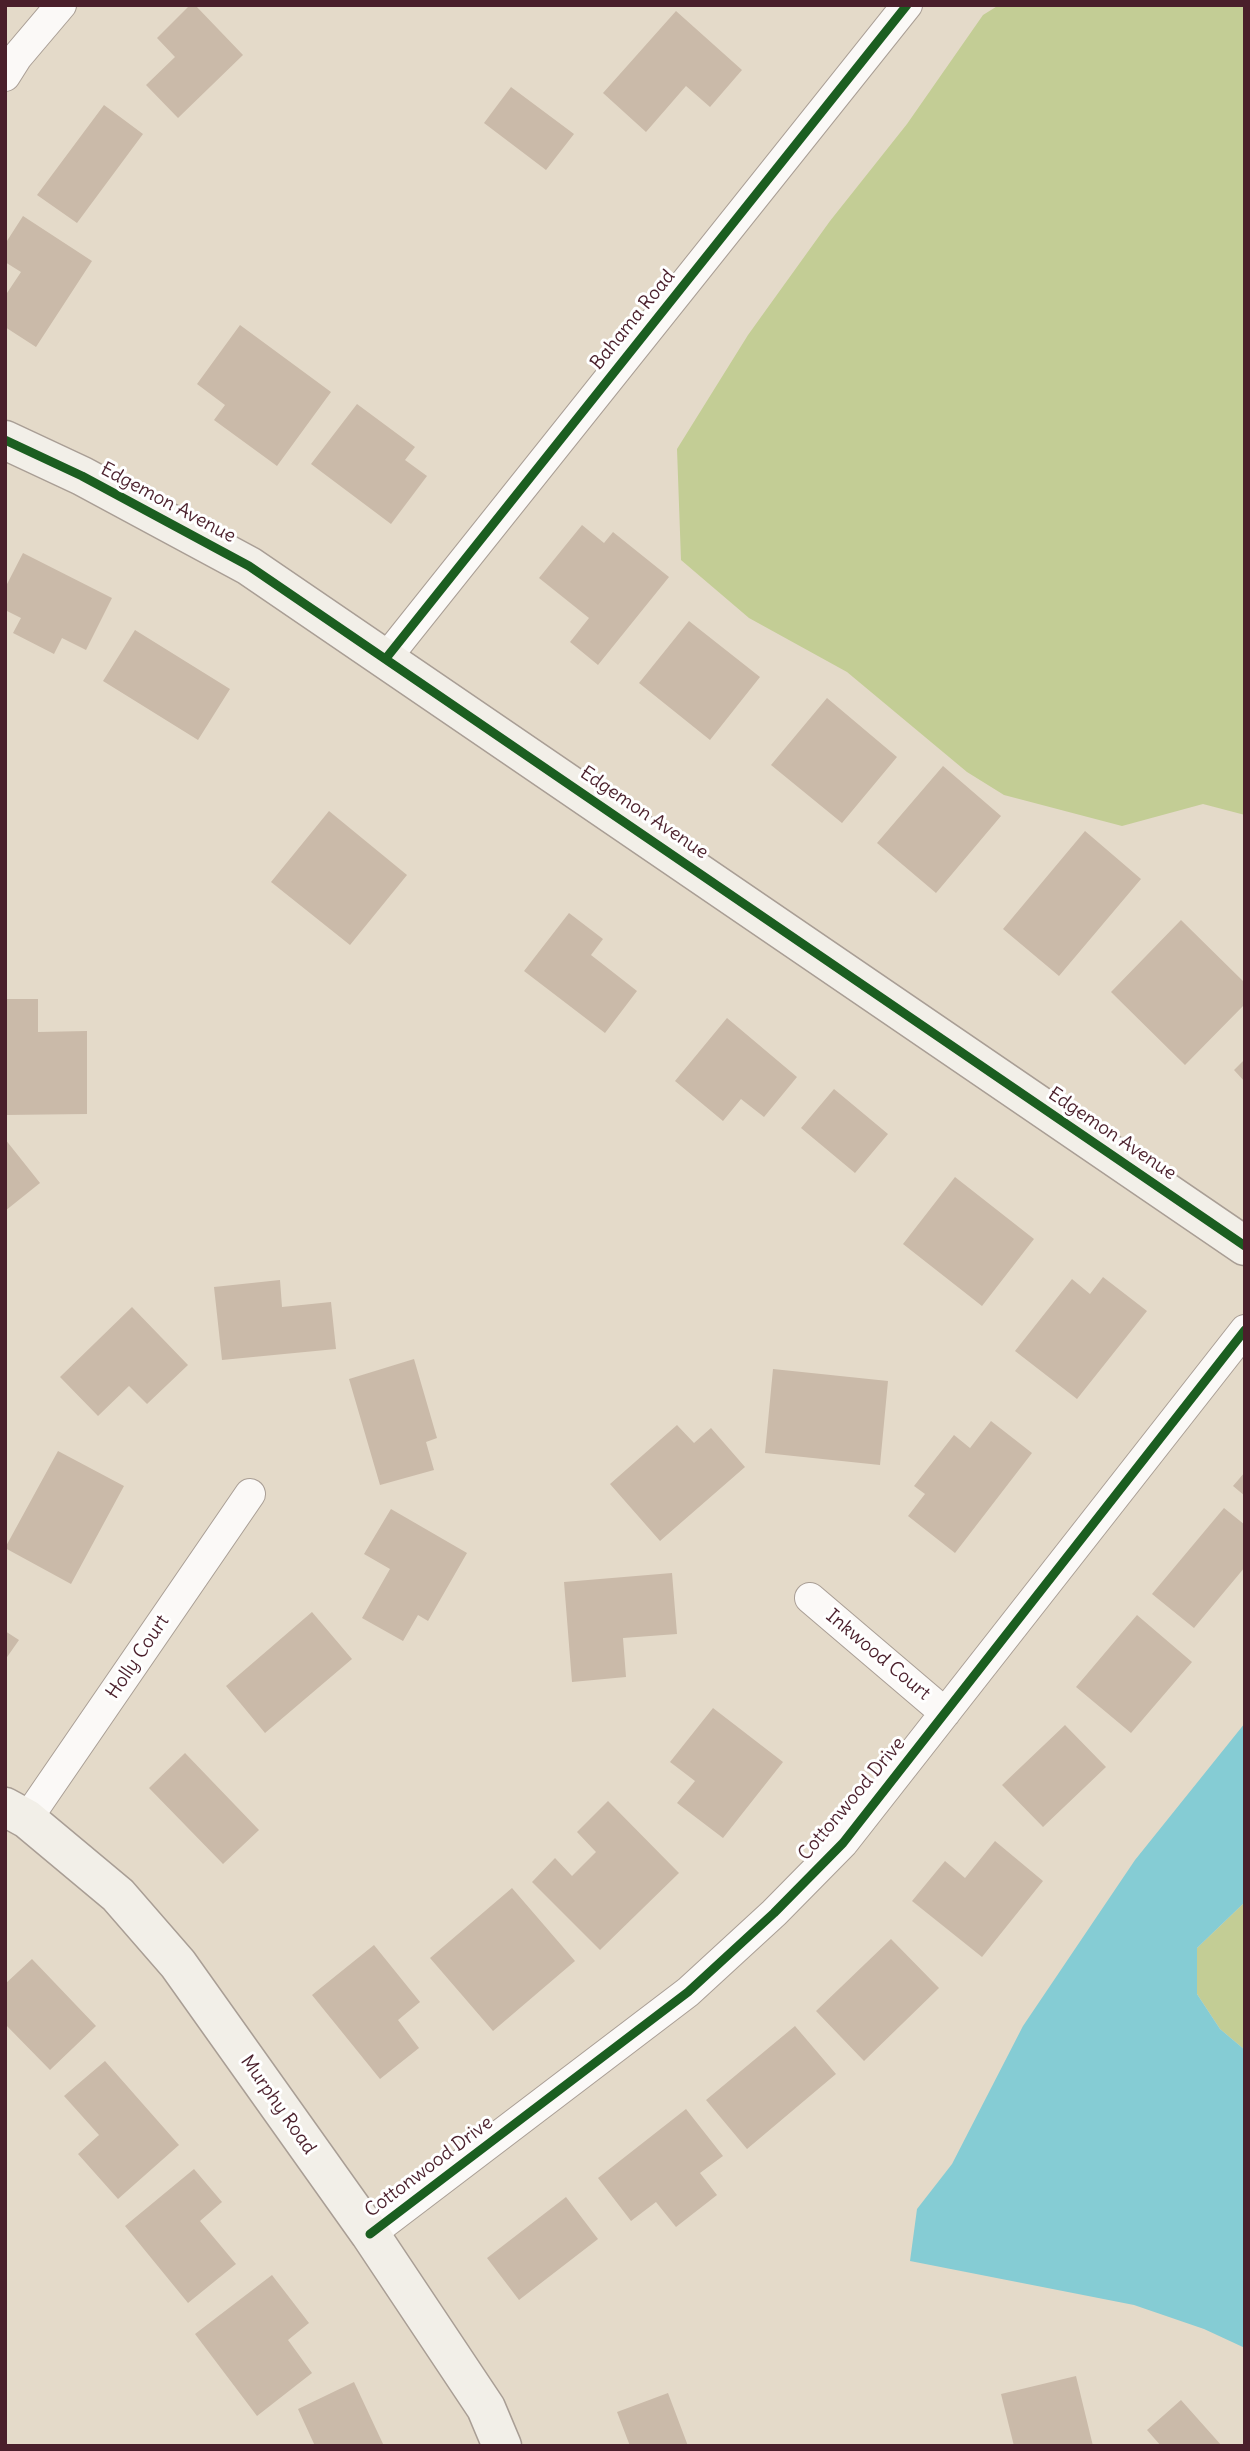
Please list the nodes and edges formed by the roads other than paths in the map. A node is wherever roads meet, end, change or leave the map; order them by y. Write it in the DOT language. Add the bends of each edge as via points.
graph roads {
  1 [pos="61,5"];
  2 [pos="907,5"];
  3 [pos="5,76"];
  4 [pos="5,440"];
  5 [pos="387,657"];
  6 [pos="1245,1246"];
  7 [pos="1245,1330"];
  8 [pos="250,1494"];
  9 [pos="810,1598"];
  10 [pos="945,1713"];
  11 [pos="16,1813"];
  12 [pos="370,2234"];
  13 [pos="502,2446"];
  1 -- 3 [label="street"];
  2 -- 5 [label="street, Bahama Road"];
  4 -- 5 [label="street, Edgemon Avenue" via="249,566"];
  5 -- 6 [label="street, Edgemon Avenue"];
  7 -- 10 [label="street, Cottonwood Drive"];
  8 -- 11 [label="street, Holly Court"];
  9 -- 10 [label="street, Inkwood Court"];
  10 -- 12 [label="street, Cottonwood Drive" via="843,1843 688,1992"];
  11 -- 12 [label="street, Murphy Road" via="118,1895 178,1964"];
  12 -- 13 [label="street, Murphy Road" via="486,2408"];
}
